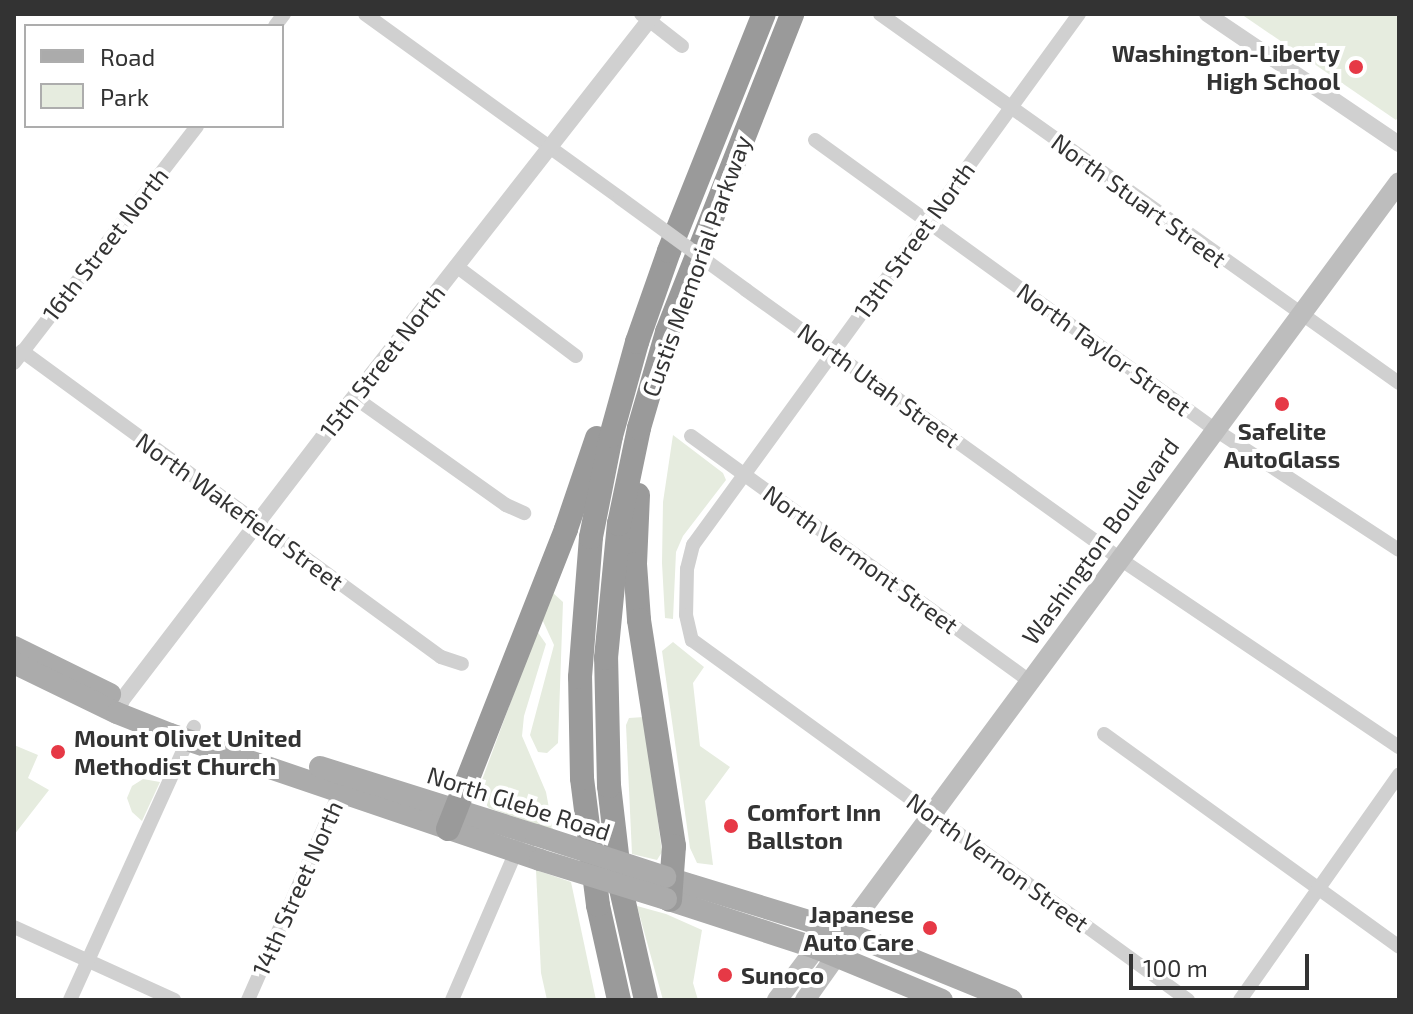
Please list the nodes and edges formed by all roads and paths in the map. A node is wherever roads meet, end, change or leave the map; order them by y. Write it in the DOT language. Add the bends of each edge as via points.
graph roads {
  1 [pos="365,14"];
  2 [pos="764,14"];
  3 [pos="792,14"];
  4 [pos="880,14"];
  5 [pos="1079,14"];
  6 [pos="1207,14"];
  7 [pos="648,16"];
  8 [pos="682,46"];
  9 [pos="1011,108"];
  10 [pos="195,128"];
  11 [pos="815,140"];
  12 [pos="1399,144"];
  13 [pos="548,148"];
  14 [pos="708,154"];
  15 [pos="1399,182"];
  16 [pos="928,220"];
  17 [pos="456,266"];
  18 [pos="681,293"];
  19 [pos="1299,315"];
  20 [pos="832,352"];
  21 [pos="576,356"];
  22 [pos="18,357"];
  23 [pos="1399,383"];
  24 [pos="354,397"];
  25 [pos="1214,429"];
  26 [pos="691,436"];
  27 [pos="745,475"];
  28 [pos="524,513"];
  29 [pos="257,523"];
  30 [pos="1399,550"];
  31 [pos="1120,559"];
  32 [pos="692,640"];
  33 [pos="14,652"];
  34 [pos="462,664"];
  35 [pos="1030,681"];
  36 [pos="119,706"];
  37 [pos="191,734"];
  38 [pos="1104,734"];
  39 [pos="1399,747"];
  40 [pos="1399,775"];
  41 [pos="344,783"];
  42 [pos="932,814"];
  43 [pos="452,819"];
  44 [pos="525,839"];
  45 [pos="669,889"];
  46 [pos="1320,889"];
  47 [pos="14,927"];
  48 [pos="845,932"];
  49 [pos="1399,947"];
  50 [pos="826,952"];
  51 [pos="88,960"];
  52 [pos="70,1000"];
  53 [pos="174,1000"];
  54 [pos="248,1000"];
  55 [pos="452,1000"];
  56 [pos="619,1000"];
  57 [pos="646,1000"];
  58 [pos="777,1000"];
  59 [pos="805,1000"];
  60 [pos="942,1000"];
  61 [pos="1012,1000"];
  62 [pos="1188,1000"];
  63 [pos="1240,1000"];
  1 -- 13 [label="street, North Utah Street"];
  2 -- 14 [label="highway, Custis Memorial Parkway"];
  3 -- 18 [label="highway, Custis Memorial Parkway"];
  4 -- 9 [label="street, North Stuart Street"];
  5 -- 9 [label="street, 13th Street North"];
  6 -- 12 [label="street"];
  7 -- 8 [label="street"];
  7 -- 13 [label="street, 15th Street North"];
  9 -- 16 [label="street, 13th Street North"];
  9 -- 19 [label="street, North Stuart Street"];
  10 -- 22 [label="street, 16th Street North"];
  11 -- 16 [label="street, North Taylor Street"];
  13 -- 17 [label="street, 15th Street North"];
  13 -- 20 [label="street, North Utah Street, bridge"];
  14 -- 43 [label="highway" via="651,269 566,529"];
  14 -- 56 [label="highway, Custis Memorial Parkway" via="627,373 597,500 586,576 580,677 585,809 596,894"];
  15 -- 19 [label="main road, Washington Boulevard"];
  16 -- 20 [label="street, 13th Street North"];
  16 -- 25 [label="street, North Taylor Street"];
  17 -- 21 [label="street"];
  17 -- 24 [label="street, 15th Street North"];
  18 -- 45 [label="highway" via="641,470 635,539 639,620 672,829"];
  18 -- 57 [label="highway, Custis Memorial Parkway" via="646,397 628,475 606,658 613,832"];
  19 -- 23 [label="street, North Stuart Street"];
  19 -- 25 [label="main road, Washington Boulevard"];
  20 -- 27 [label="street, 13th Street North"];
  20 -- 31 [label="street, North Utah Street"];
  22 -- 29 [label="street, North Wakefield Street"];
  24 -- 28 [label="street"];
  24 -- 29 [label="street, 15th Street North"];
  25 -- 30 [label="street, North Taylor Street"];
  25 -- 31 [label="main road, Washington Boulevard"];
  26 -- 27 [label="street, North Vermont Street"];
  27 -- 32 [label="street, 13th Street North" via="693,545 686,615"];
  27 -- 35 [label="street, North Vermont Street"];
  29 -- 34 [label="street, North Wakefield Street" via="441,657"];
  29 -- 36 [label="street, 15th Street North"];
  31 -- 35 [label="main road, Washington Boulevard"];
  31 -- 39 [label="street, North Utah Street"];
  32 -- 42 [label="street, North Vernon Street"];
  33 -- 36 [label="main road, North Glebe Road"];
  35 -- 42 [label="main road, Washington Boulevard"];
  36 -- 37 [label="main road, North Glebe Road"];
  37 -- 41 [label="main road, North Glebe Road"];
  37 -- 51 [label="street"];
  38 -- 46 [label="street"];
  40 -- 46 [label="street"];
  41 -- 43 [label="main road, North Glebe Road"];
  41 -- 54 [label="street, 14th Street North"];
  42 -- 48 [label="main road, Washington Boulevard"];
  42 -- 62 [label="street, North Vernon Street"];
  43 -- 44 [label="main road, North Glebe Road"];
  44 -- 45 [label="main road, North Glebe Road, bridge"];
  44 -- 45 [label="main road, North Glebe Road, bridge" via="540,860"];
  44 -- 55 [label="street"];
  45 -- 48 [label="main road, North Glebe Road"];
  45 -- 50 [label="main road, North Glebe Road"];
  46 -- 49 [label="street"];
  46 -- 63 [label="street"];
  47 -- 51 [label="street"];
  48 -- 50 [label="main road, Washington Boulevard"];
  48 -- 61 [label="main road, North Glebe Road"];
  50 -- 58 [label="main road, Washington Boulevard"];
  50 -- 59 [label="main road, Washington Boulevard"];
  50 -- 60 [label="main road, North Glebe Road"];
  51 -- 52 [label="street"];
  51 -- 53 [label="street"];
}
